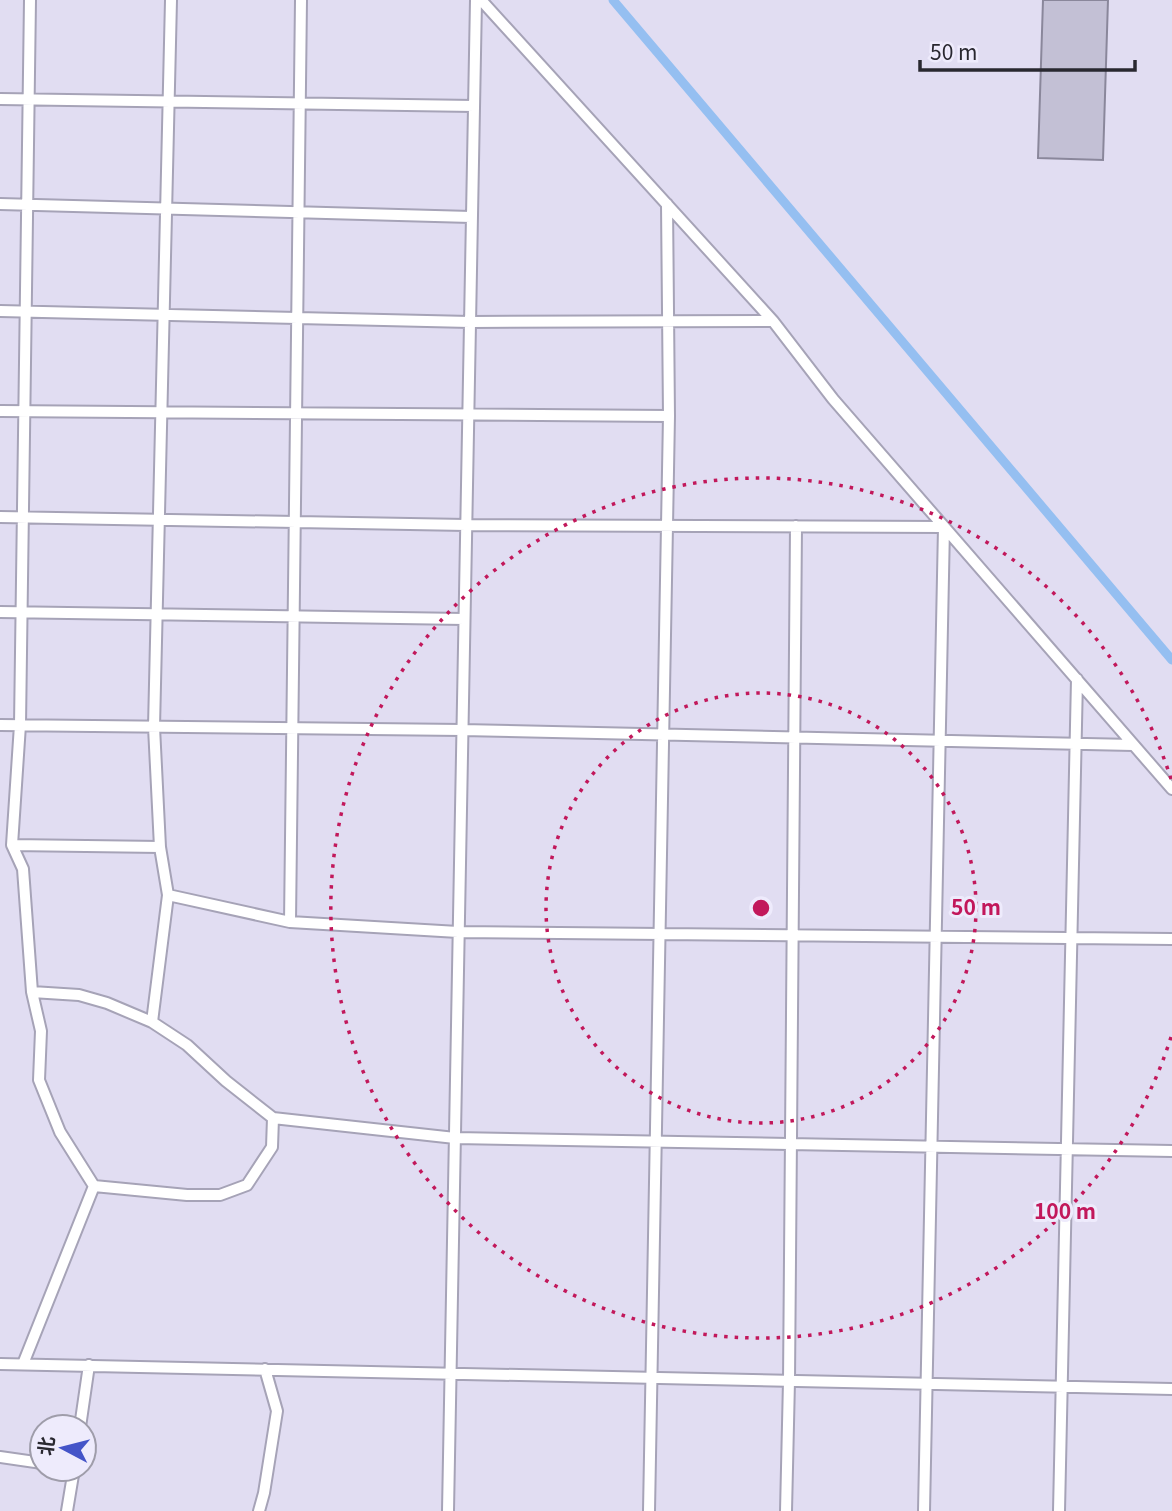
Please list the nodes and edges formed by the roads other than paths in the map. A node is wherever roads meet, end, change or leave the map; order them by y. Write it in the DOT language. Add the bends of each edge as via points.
graph roads {
  1 [pos="30,0"];
  2 [pos="171,0"];
  3 [pos="301,0"];
  4 [pos="478,0"];
  5 [pos="0,99"];
  6 [pos="29,99"];
  7 [pos="169,101"];
  8 [pos="300,103"];
  9 [pos="474,106"];
  10 [pos="0,204"];
  11 [pos="667,204"];
  12 [pos="27,205"];
  13 [pos="166,209"];
  14 [pos="299,212"];
  15 [pos="471,217"];
  16 [pos="0,311"];
  17 [pos="26,312"];
  18 [pos="163,315"];
  19 [pos="297,318"];
  20 [pos="668,321"];
  21 [pos="773,321"];
  22 [pos="470,322"];
  23 [pos="0,411"];
  24 [pos="24,411"];
  25 [pos="161,412"];
  26 [pos="296,413"];
  27 [pos="468,414"];
  28 [pos="669,416"];
  29 [pos="0,517"];
  30 [pos="23,517"];
  31 [pos="159,519"];
  32 [pos="295,522"];
  33 [pos="466,524"];
  34 [pos="667,526"];
  35 [pos="796,526"];
  36 [pos="944,527"];
  37 [pos="0,612"];
  38 [pos="21,612"];
  39 [pos="157,614"];
  40 [pos="293,616"];
  41 [pos="464,618"];
  42 [pos="1077,679"];
  43 [pos="0,725"];
  44 [pos="20,725"];
  45 [pos="154,726"];
  46 [pos="292,728"];
  47 [pos="462,730"];
  48 [pos="663,735"];
  49 [pos="795,738"];
  50 [pos="940,741"];
  51 [pos="1075,744"];
  52 [pos="1133,745"];
  53 [pos="1172,789"];
  54 [pos="12,845"];
  55 [pos="160,847"];
  56 [pos="168,895"];
  57 [pos="290,922"];
  58 [pos="458,932"];
  59 [pos="659,934"];
  60 [pos="793,936"];
  61 [pos="935,937"];
  62 [pos="1070,938"];
  63 [pos="1172,939"];
  64 [pos="32,992"];
  65 [pos="152,1022"];
  66 [pos="273,1118"];
  67 [pos="455,1138"];
  68 [pos="656,1141"];
  69 [pos="792,1144"];
  70 [pos="931,1147"];
  71 [pos="1066,1149"];
  72 [pos="1172,1151"];
  73 [pos="94,1186"];
  74 [pos="0,1364"];
  75 [pos="23,1364"];
  76 [pos="89,1366"];
  77 [pos="265,1370"];
  78 [pos="450,1374"];
  79 [pos="652,1378"];
  80 [pos="789,1381"];
  81 [pos="926,1384"];
  82 [pos="1060,1387"];
  83 [pos="1172,1389"];
  84 [pos="82,1413"];
  85 [pos="0,1457"];
  86 [pos="28,1461"];
  87 [pos="72,1483"];
  88 [pos="67,1511"];
  89 [pos="259,1511"];
  90 [pos="448,1511"];
  91 [pos="649,1511"];
  92 [pos="786,1511"];
  93 [pos="924,1511"];
  94 [pos="1059,1511"];
  1 -- 6 [label="lane"];
  2 -- 7 [label="lane"];
  3 -- 8 [label="lane"];
  4 -- 9 [label="lane"];
  4 -- 11 [label="lane"];
  5 -- 6 [label="lane"];
  6 -- 7 [label="lane"];
  6 -- 12 [label="lane"];
  7 -- 8 [label="lane"];
  7 -- 13 [label="lane"];
  8 -- 9 [label="lane"];
  8 -- 14 [label="lane"];
  9 -- 15 [label="lane"];
  10 -- 12 [label="lane"];
  11 -- 20 [label="lane"];
  11 -- 21 [label="lane"];
  12 -- 13 [label="lane"];
  12 -- 17 [label="lane"];
  13 -- 14 [label="lane"];
  13 -- 18 [label="lane"];
  14 -- 15 [label="lane"];
  14 -- 19 [label="lane"];
  15 -- 22 [label="lane"];
  16 -- 17 [label="lane"];
  17 -- 18 [label="lane"];
  17 -- 24 [label="lane"];
  18 -- 19 [label="lane"];
  18 -- 25 [label="lane"];
  19 -- 22 [label="lane"];
  19 -- 26 [label="lane"];
  20 -- 21 [label="lane"];
  20 -- 22 [label="lane"];
  20 -- 28 [label="lane"];
  21 -- 36 [label="lane" via="833,399"];
  22 -- 27 [label="lane"];
  23 -- 24 [label="lane"];
  24 -- 25 [label="lane"];
  24 -- 30 [label="lane"];
  25 -- 26 [label="lane"];
  25 -- 31 [label="lane"];
  26 -- 27 [label="lane"];
  26 -- 32 [label="lane"];
  27 -- 28 [label="lane"];
  27 -- 33 [label="lane"];
  28 -- 34 [label="lane"];
  29 -- 30 [label="lane"];
  30 -- 31 [label="lane"];
  30 -- 38 [label="lane"];
  31 -- 32 [label="lane"];
  31 -- 39 [label="lane"];
  32 -- 33 [label="lane"];
  32 -- 40 [label="lane"];
  33 -- 34 [label="lane"];
  33 -- 41 [label="lane"];
  34 -- 35 [label="lane"];
  34 -- 48 [label="lane"];
  35 -- 36 [label="lane"];
  35 -- 49 [label="lane"];
  36 -- 42 [label="lane"];
  36 -- 50 [label="lane"];
  37 -- 38 [label="lane"];
  38 -- 39 [label="lane"];
  38 -- 44 [label="lane"];
  39 -- 40 [label="lane"];
  39 -- 45 [label="lane"];
  40 -- 41 [label="lane"];
  40 -- 46 [label="lane"];
  41 -- 47 [label="lane"];
  42 -- 51 [label="lane"];
  42 -- 52 [label="lane"];
  43 -- 44 [label="lane"];
  44 -- 45 [label="lane"];
  44 -- 54 [label="lane"];
  45 -- 46 [label="lane"];
  45 -- 55 [label="lane"];
  46 -- 47 [label="lane"];
  46 -- 57 [label="lane"];
  47 -- 48 [label="lane"];
  47 -- 58 [label="lane"];
  48 -- 49 [label="lane"];
  48 -- 59 [label="lane"];
  49 -- 50 [label="lane"];
  49 -- 60 [label="lane"];
  50 -- 51 [label="lane"];
  50 -- 61 [label="lane"];
  51 -- 52 [label="lane"];
  51 -- 62 [label="lane"];
  52 -- 53 [label="lane"];
  54 -- 55 [label="lane"];
  54 -- 64 [label="lane" via="23,869"];
  55 -- 56 [label="lane"];
  56 -- 57 [label="lane"];
  56 -- 65 [label="lane"];
  57 -- 58 [label="lane"];
  58 -- 59 [label="lane"];
  58 -- 67 [label="lane"];
  59 -- 60 [label="lane"];
  59 -- 68 [label="lane"];
  60 -- 61 [label="lane"];
  60 -- 69 [label="lane"];
  61 -- 62 [label="lane"];
  61 -- 70 [label="lane"];
  62 -- 63 [label="lane"];
  62 -- 71 [label="lane"];
  64 -- 65 [label="lane" via="79,995"];
  64 -- 73 [label="lane" via="41,1031 39,1080 60,1132"];
  65 -- 66 [label="lane" via="187,1045"];
  66 -- 67 [label="lane"];
  66 -- 73 [label="lane" via="272,1147 247,1185 220,1195"];
  67 -- 68 [label="lane"];
  67 -- 78 [label="lane"];
  68 -- 69 [label="lane"];
  68 -- 79 [label="lane"];
  69 -- 70 [label="lane"];
  69 -- 80 [label="lane"];
  70 -- 71 [label="lane"];
  70 -- 81 [label="lane"];
  71 -- 72 [label="lane"];
  71 -- 82 [label="lane"];
  73 -- 75 [label="lane"];
  74 -- 75 [label="lane"];
  75 -- 76 [label="lane"];
  76 -- 77 [label="lane"];
  76 -- 84 [label="lane"];
  77 -- 78 [label="lane"];
  77 -- 89 [label="lane" via="277,1411"];
  78 -- 79 [label="lane"];
  78 -- 90 [label="lane"];
  79 -- 80 [label="lane"];
  79 -- 91 [label="lane"];
  80 -- 81 [label="lane"];
  80 -- 92 [label="lane"];
  81 -- 82 [label="lane"];
  81 -- 93 [label="lane"];
  82 -- 83 [label="lane"];
  82 -- 94 [label="lane"];
  85 -- 86 [label="lane"];
  87 -- 88 [label="lane"];
}
